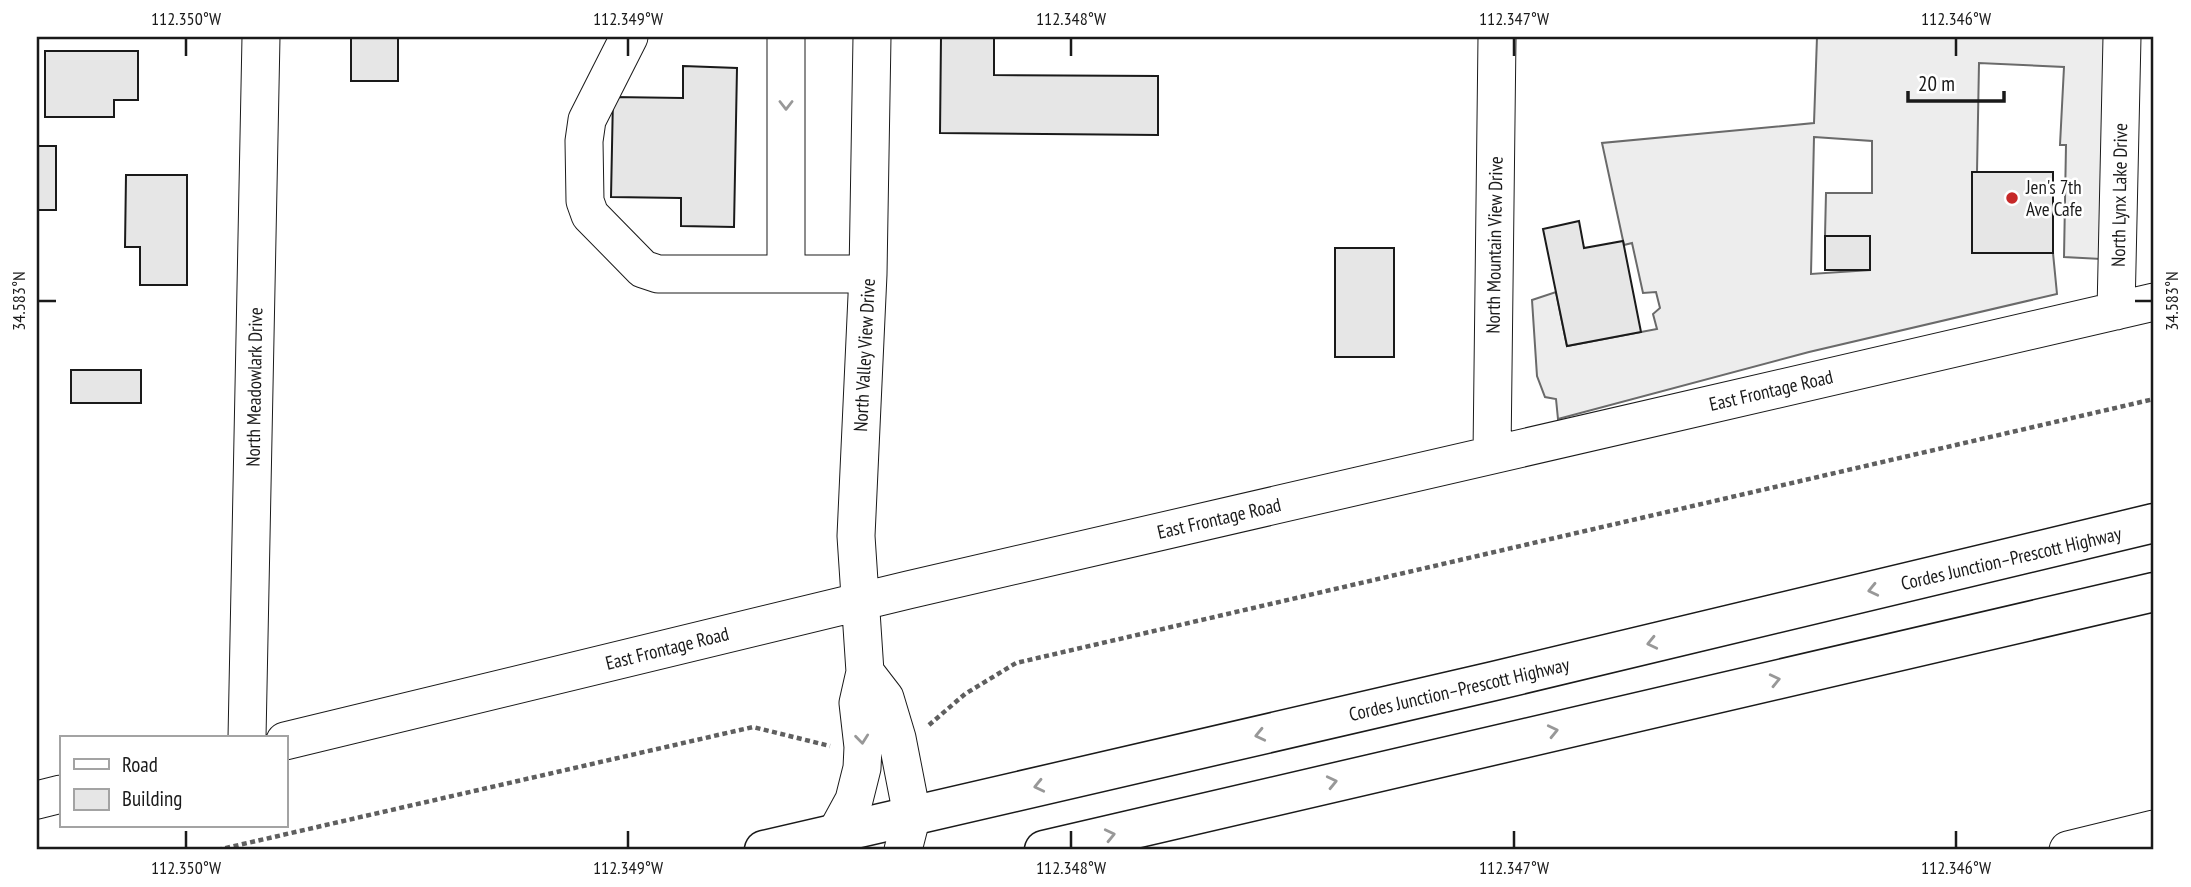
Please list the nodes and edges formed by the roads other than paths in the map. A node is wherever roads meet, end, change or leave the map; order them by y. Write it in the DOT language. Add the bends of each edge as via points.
graph roads {
  1 [pos="261,37"];
  2 [pos="629,37"];
  3 [pos="786,37"];
  4 [pos="872,37"];
  5 [pos="1497,37"];
  6 [pos="2122,37"];
  7 [pos="786,274"];
  8 [pos="868,274"];
  9 [pos="2154,302"];
  10 [pos="2116,311"];
  11 [pos="1492,454"];
  12 [pos="2154,523"];
  13 [pos="2154,592"];
  14 [pos="859,602"];
  15 [pos="865,672"];
  16 [pos="247,736"];
  17 [pos="287,741"];
  18 [pos="60,794"];
  19 [pos="37,800"];
  20 [pos="836,833"];
  21 [pos="908,833"];
  22 [pos="2141,838"];
  23 [pos="764,850"];
  24 [pos="1044,850"];
  25 [pos="2068,850"];
  1 -- 16 [label="street, North Meadowlark Drive"];
  2 -- 7 [label="street" via="587,120 585,201 590,215 643,269 657,274"];
  3 -- 7 [label="street, one-way"];
  4 -- 8 [label="street, North Valley View Drive"];
  5 -- 11 [label="street, North Mountain View Drive"];
  6 -- 10 [label="street, North Lynx Lake Drive"];
  7 -- 8 [label="street"];
  8 -- 14 [label="street, North Valley View Drive" via="856,536"];
  9 -- 10 [label="street, East Frontage Road"];
  10 -- 11 [label="street, East Frontage Road"];
  11 -- 14 [label="street, East Frontage Road"];
  12 -- 21 [label="main road, Cordes Junction–Prescott Highway, one-way" via="1521,674"];
  24 -- 13 [label="main road, one-way"];
  14 -- 15 [label="street, North Valley View Drive"];
  14 -- 17 [label="street, East Frontage Road"];
  15 -- 20 [label="street, North Valley View Drive, one-way" via="858,703 862,768 855,800"];
  15 -- 21 [label="street" via="885,698 897,738"];
  18 -- 19 [label="street"];
  20 -- 21 [label="main road, Cordes Junction–Prescott Highway"];
  20 -- 23 [label="main road, Cordes Junction–Prescott Highway"];
  22 -- 25 [label="street"];
}
